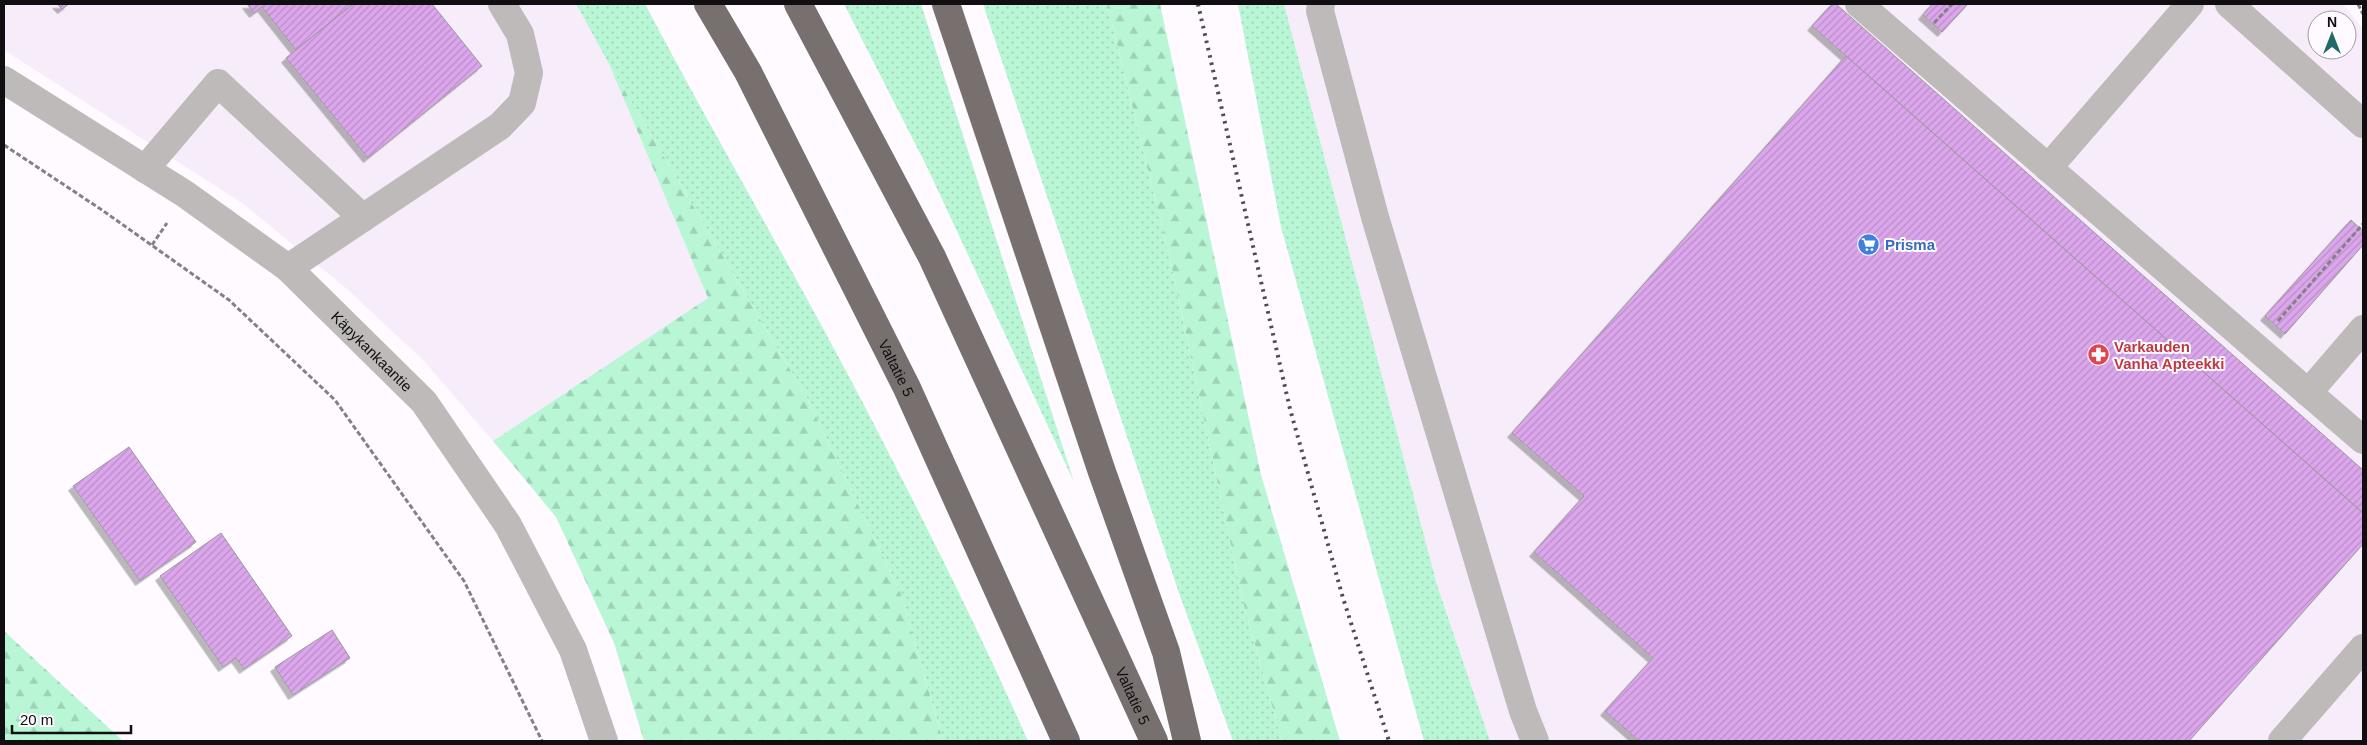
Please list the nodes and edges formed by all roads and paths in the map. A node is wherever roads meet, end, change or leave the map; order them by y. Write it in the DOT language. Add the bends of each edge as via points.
graph roads {
  1 [pos="502,4"];
  2 [pos="708,4"];
  3 [pos="798,4"];
  4 [pos="946,4"];
  5 [pos="1321,4"];
  6 [pos="1859,4"];
  7 [pos="2190,4"];
  8 [pos="2229,4"];
  9 [pos="2358,4"];
  10 [pos="2363,14"];
  11 [pos="4,80"];
  12 [pos="2363,124"];
  13 [pos="4,146"];
  14 [pos="2048,168"];
  15 [pos="145,169"];
  16 [pos="363,218"];
  17 [pos="2363,224"];
  18 [pos="288,268"];
  19 [pos="2363,329"];
  20 [pos="2256,347"];
  21 [pos="2308,393"];
  22 [pos="2363,440"];
  23 [pos="2363,648"];
  24 [pos="542,741"];
  25 [pos="604,741"];
  26 [pos="1066,741"];
  27 [pos="1154,741"];
  28 [pos="1187,741"];
  29 [pos="1535,741"];
  30 [pos="2282,741"];
  1 -- 16 [label="street" via="520,34 529,73 522,103 500,126"];
  2 -- 26 [label="highway, Valtatie 5" via="748,72 907,388"];
  3 -- 27 [label="highway, Valtatie 5" via="932,257"];
  4 -- 28 [label="highway" via="1102,472 1166,652"];
  5 -- 29 [label="street" via="1374,217 1523,711"];
  6 -- 14 [label="street"];
  7 -- 14 [label="street"];
  8 -- 12 [label="street"];
  9 -- 10 [label="path"];
  11 -- 15 [label="street, Käpykankaantie"];
  13 -- 24 [label="path" via="102,210 228,300 335,400 464,581"];
  14 -- 20 [label="street"];
  15 -- 16 [label="street" via="218,83"];
  15 -- 18 [label="street, Käpykankaantie" via="186,194"];
  16 -- 18 [label="street"];
  17 -- 20 [label="path"];
  18 -- 25 [label="street, Käpykankaantie" via="424,402 508,525 573,650"];
  19 -- 21 [label="street"];
  20 -- 21 [label="street"];
  21 -- 22 [label="street"];
  23 -- 30 [label="street"];
}
